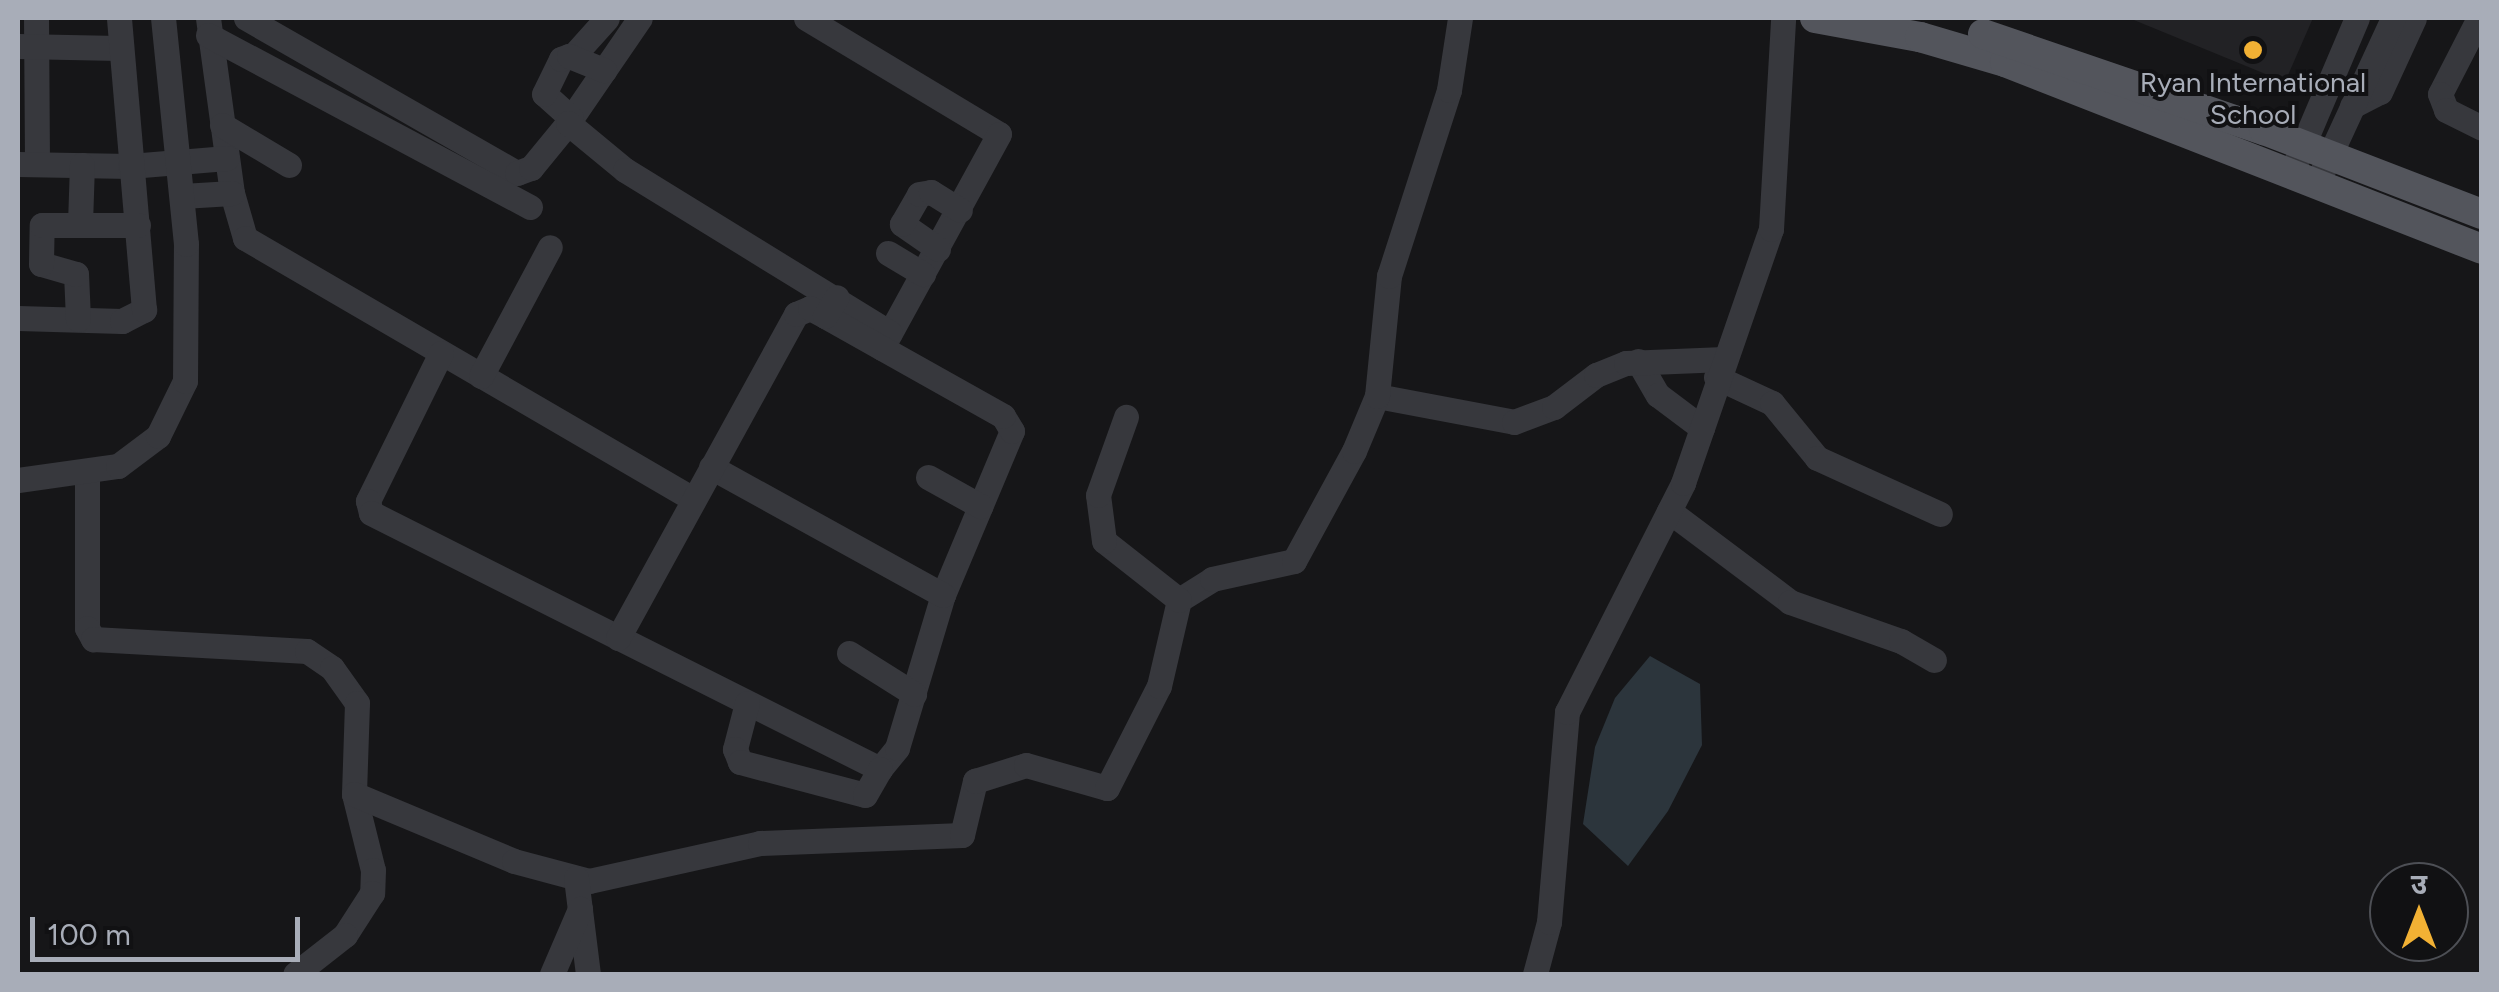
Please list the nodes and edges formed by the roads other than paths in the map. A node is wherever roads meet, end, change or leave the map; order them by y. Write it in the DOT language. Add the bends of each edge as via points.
graph roads {
  1 [pos="36,18"];
  2 [pos="119,18"];
  3 [pos="163,18"];
  4 [pos="246,18"];
  5 [pos="607,18"];
  6 [pos="640,18"];
  7 [pos="806,18"];
  8 [pos="1460,18"];
  9 [pos="1782,18"];
  10 [pos="1815,18"];
  11 [pos="1917,18"];
  12 [pos="2357,18"];
  13 [pos="2393,18"];
  14 [pos="2414,18"];
  15 [pos="2479,18"];
  16 [pos="208,26"];
  17 [pos="27,46"];
  18 [pos="118,48"];
  19 [pos="572,57"];
  20 [pos="604,70"];
  21 [pos="2352,106"];
  22 [pos="569,120"];
  23 [pos="222,125"];
  24 [pos="2482,128"];
  25 [pos="226,158"];
  26 [pos="2310,162"];
  27 [pos="27,164"];
  28 [pos="179,164"];
  29 [pos="82,165"];
  30 [pos="130,166"];
  31 [pos="289,166"];
  32 [pos="517,174"];
  33 [pos="232,193"];
  34 [pos="182,196"];
  35 [pos="960,210"];
  36 [pos="2482,214"];
  37 [pos="80,224"];
  38 [pos="138,225"];
  39 [pos="550,247"];
  40 [pos="938,249"];
  41 [pos="2482,249"];
  42 [pos="888,253"];
  43 [pos="924,274"];
  44 [pos="831,306"];
  45 [pos="18,318"];
  46 [pos="78,320"];
  47 [pos="886,340"];
  48 [pos="441,353"];
  49 [pos="1638,361"];
  50 [pos="1720,368"];
  51 [pos="481,376"];
  52 [pos="1377,396"];
  53 [pos="1126,417"];
  54 [pos="1702,428"];
  55 [pos="711,467"];
  56 [pos="87,474"];
  57 [pos="928,477"];
  58 [pos="18,480"];
  59 [pos="693,499"];
  60 [pos="980,506"];
  61 [pos="1669,512"];
  62 [pos="1940,514"];
  63 [pos="943,595"];
  64 [pos="1179,600"];
  65 [pos="618,638"];
  66 [pos="849,654"];
  67 [pos="1934,660"];
  68 [pos="914,694"];
  69 [pos="747,703"];
  70 [pos="880,769"];
  71 [pos="354,794"];
  72 [pos="576,878"];
  73 [pos="580,909"];
  74 [pos="295,974"];
  75 [pos="552,974"];
  76 [pos="588,974"];
  77 [pos="1535,974"];
  1 -- 17 [label="street"];
  2 -- 18 [label="street"];
  3 -- 28 [label="street"];
  4 -- 32 [label="street"];
  5 -- 19 [label="street"];
  6 -- 20 [label="street"];
  7 -- 35 [label="street" via="996,128 996,146"];
  8 -- 52 [label="street" via="1449,90 1389,276"];
  9 -- 50 [label="street" via="1771,228 1754,290"];
  10 -- 26 [label="main road" via="1990,57"];
  11 -- 26 [label="main road" via="2036,50"];
  12 -- 26 [label="street"];
  13 -- 21 [label="street"];
  14 -- 21 [label="street" via="2380,92"];
  15 -- 24 [label="street" via="2440,94 2446,110"];
  16 -- 23 [label="street"];
  16 -- 32 [label="street" via="538,212 519,196"];
  17 -- 18 [label="street"];
  17 -- 27 [label="street"];
  18 -- 30 [label="street"];
  19 -- 20 [label="street"];
  19 -- 22 [label="street" via="561,59 544,88"];
  20 -- 22 [label="street"];
  21 -- 26 [label="street"];
  22 -- 32 [label="street" via="530,168"];
  22 -- 44 [label="street" via="625,170"];
  23 -- 25 [label="street"];
  23 -- 31 [label="street"];
  25 -- 28 [label="street"];
  25 -- 33 [label="street"];
  26 -- 36 [label="main road"];
  26 -- 41 [label="main road"];
  27 -- 29 [label="street"];
  28 -- 30 [label="street"];
  28 -- 34 [label="street"];
  29 -- 30 [label="street"];
  29 -- 37 [label="street"];
  30 -- 38 [label="street"];
  33 -- 34 [label="street"];
  33 -- 48 [label="street" via="237,222 257,248"];
  34 -- 56 [label="street" via="190,323 185,381 158,436 118,466"];
  35 -- 40 [label="street"];
  35 -- 40 [label="street" via="931,192 919,194 902,224"];
  37 -- 38 [label="street"];
  37 -- 46 [label="street" via="41,228 42,267 77,276"];
  38 -- 46 [label="street" via="144,310 122,320"];
  39 -- 51 [label="street"];
  40 -- 43 [label="street"];
  42 -- 43 [label="street"];
  43 -- 47 [label="street"];
  44 -- 47 [label="street"];
  44 -- 55 [label="street" via="796,314"];
  45 -- 46 [label="street"];
  47 -- 60 [label="street" via="1011,424"];
  48 -- 51 [label="street"];
  48 -- 65 [label="street" via="368,508"];
  49 -- 50 [label="street"];
  49 -- 52 [label="street" via="1596,376 1554,408 1514,422"];
  49 -- 54 [label="street" via="1658,396"];
  50 -- 54 [label="street"];
  50 -- 62 [label="street" via="1772,403 1817,458"];
  51 -- 59 [label="street"];
  52 -- 64 [label="street" via="1294,561 1212,580"];
  53 -- 64 [label="street" via="1098,495 1104,541"];
  54 -- 61 [label="street"];
  55 -- 59 [label="street"];
  55 -- 63 [label="street"];
  56 -- 58 [label="street"];
  56 -- 71 [label="street" via="89,636 101,642 307,651 332,668 357,703"];
  57 -- 60 [label="street"];
  59 -- 65 [label="street"];
  60 -- 63 [label="street"];
  61 -- 67 [label="street" via="1790,602 1901,640"];
  61 -- 77 [label="street" via="1567,712 1548,922"];
  63 -- 68 [label="street"];
  64 -- 72 [label="street" via="1160,686 1107,788 1026,765 975,781 962,835 760,843 609,878"];
  65 -- 69 [label="street"];
  66 -- 68 [label="street"];
  68 -- 70 [label="street" via="897,748"];
  69 -- 70 [label="street"];
  69 -- 70 [label="street" via="734,749 740,762 865,796"];
  71 -- 72 [label="street" via="514,861"];
  71 -- 74 [label="street" via="374,870 372,894 345,935"];
  72 -- 73 [label="street"];
  73 -- 75 [label="street"];
  73 -- 76 [label="street"];
}
